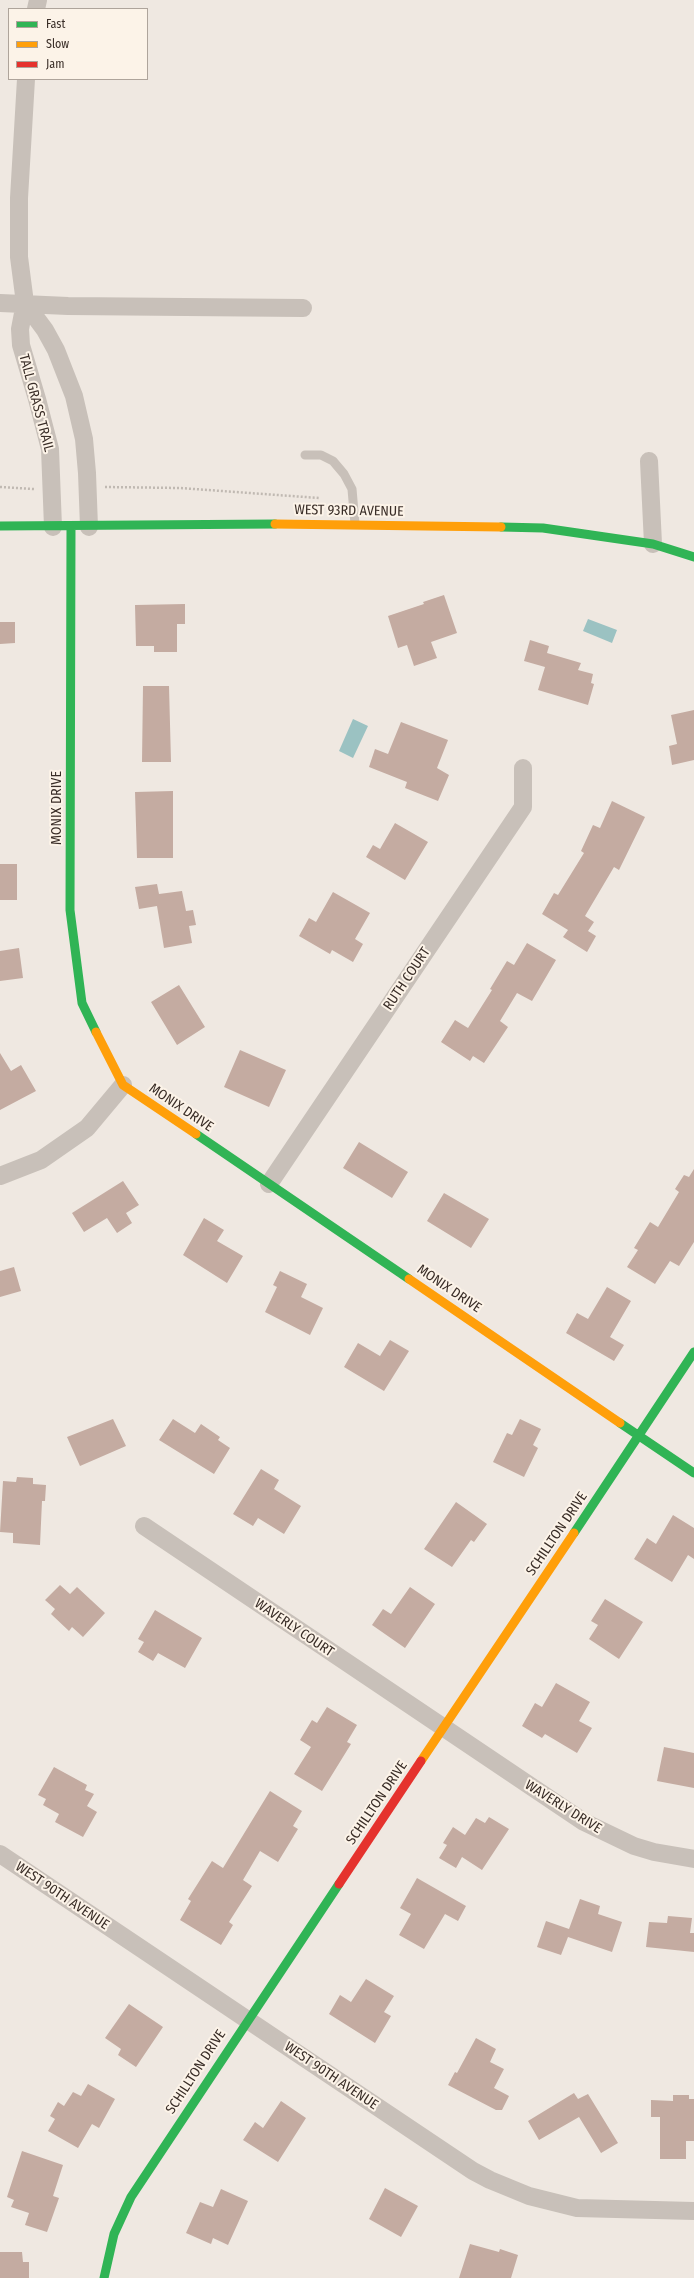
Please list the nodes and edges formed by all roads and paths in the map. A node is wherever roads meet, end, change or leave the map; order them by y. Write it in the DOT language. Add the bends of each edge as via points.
graph roads {
  1 [pos="26,80"];
  2 [pos="0,303"];
  3 [pos="25,303"];
  4 [pos="303,308"];
  5 [pos="305,455"];
  6 [pos="649,461"];
  7 [pos="0,487"];
  8 [pos="88,487"];
  9 [pos="52,488"];
  10 [pos="318,498"];
  11 [pos="355,524"];
  12 [pos="0,526"];
  13 [pos="53,527"];
  14 [pos="80,527"];
  15 [pos="653,544"];
  16 [pos="694,557"];
  17 [pos="523,768"];
  18 [pos="123,1085"];
  19 [pos="0,1176"];
  20 [pos="269,1184"];
  21 [pos="694,1352"];
  22 [pos="640,1434"];
  23 [pos="694,1473"];
  24 [pos="144,1526"];
  25 [pos="444,1730"];
  26 [pos="0,1854"];
  27 [pos="694,1859"];
  28 [pos="247,2019"];
  29 [pos="694,2211"];
  30 [pos="104,2278"];
  1 -- 3 [label="street, TALL GRASS TRAIL" via="19,198 19,257"];
  2 -- 3 [label="street"];
  3 -- 4 [label="street" via="68,306"];
  3 -- 8 [label="street, TALL GRASS TRAIL" via="45,330 66,372 84,439"];
  3 -- 9 [label="street, TALL GRASS TRAIL" via="20,329 21,345 50,449"];
  5 -- 11 [label="lane" via="321,455 333,461 344,474 352,489"];
  6 -- 15 [label="street"];
  7 -- 9 [label="path"];
  8 -- 10 [label="path" via="180,488"];
  8 -- 14 [label="street, TALL GRASS TRAIL"];
  9 -- 13 [label="street, TALL GRASS TRAIL"];
  11 -- 14 [label="street, WEST 93RD AVENUE"];
  11 -- 15 [label="street, WEST 93RD AVENUE" via="543,528"];
  12 -- 13 [label="street, WEST 93RD AVENUE"];
  13 -- 14 [label="street, WEST 93RD AVENUE"];
  14 -- 18 [label="street, MONIX DRIVE" via="70,910 82,1003"];
  15 -- 16 [label="street, WEST 93RD AVENUE"];
  17 -- 20 [label="street, RUTH COURT" via="523,807"];
  18 -- 19 [label="street" via="87,1128 41,1160"];
  18 -- 20 [label="street, MONIX DRIVE"];
  20 -- 22 [label="street, MONIX DRIVE"];
  21 -- 22 [label="street, SCHILLTON DRIVE"];
  22 -- 23 [label="street, MONIX DRIVE"];
  22 -- 25 [label="street, SCHILLTON DRIVE"];
  24 -- 25 [label="street, WAVERLY COURT"];
  25 -- 27 [label="street, WAVERLY DRIVE" via="600,1831 654,1852"];
  25 -- 28 [label="street, SCHILLTON DRIVE"];
  26 -- 28 [label="street, WEST 90TH AVENUE"];
  28 -- 29 [label="street, WEST 90TH AVENUE" via="473,2172 507,2188 552,2203 577,2208"];
  28 -- 30 [label="street, SCHILLTON DRIVE" via="131,2197 114,2234"];
}
